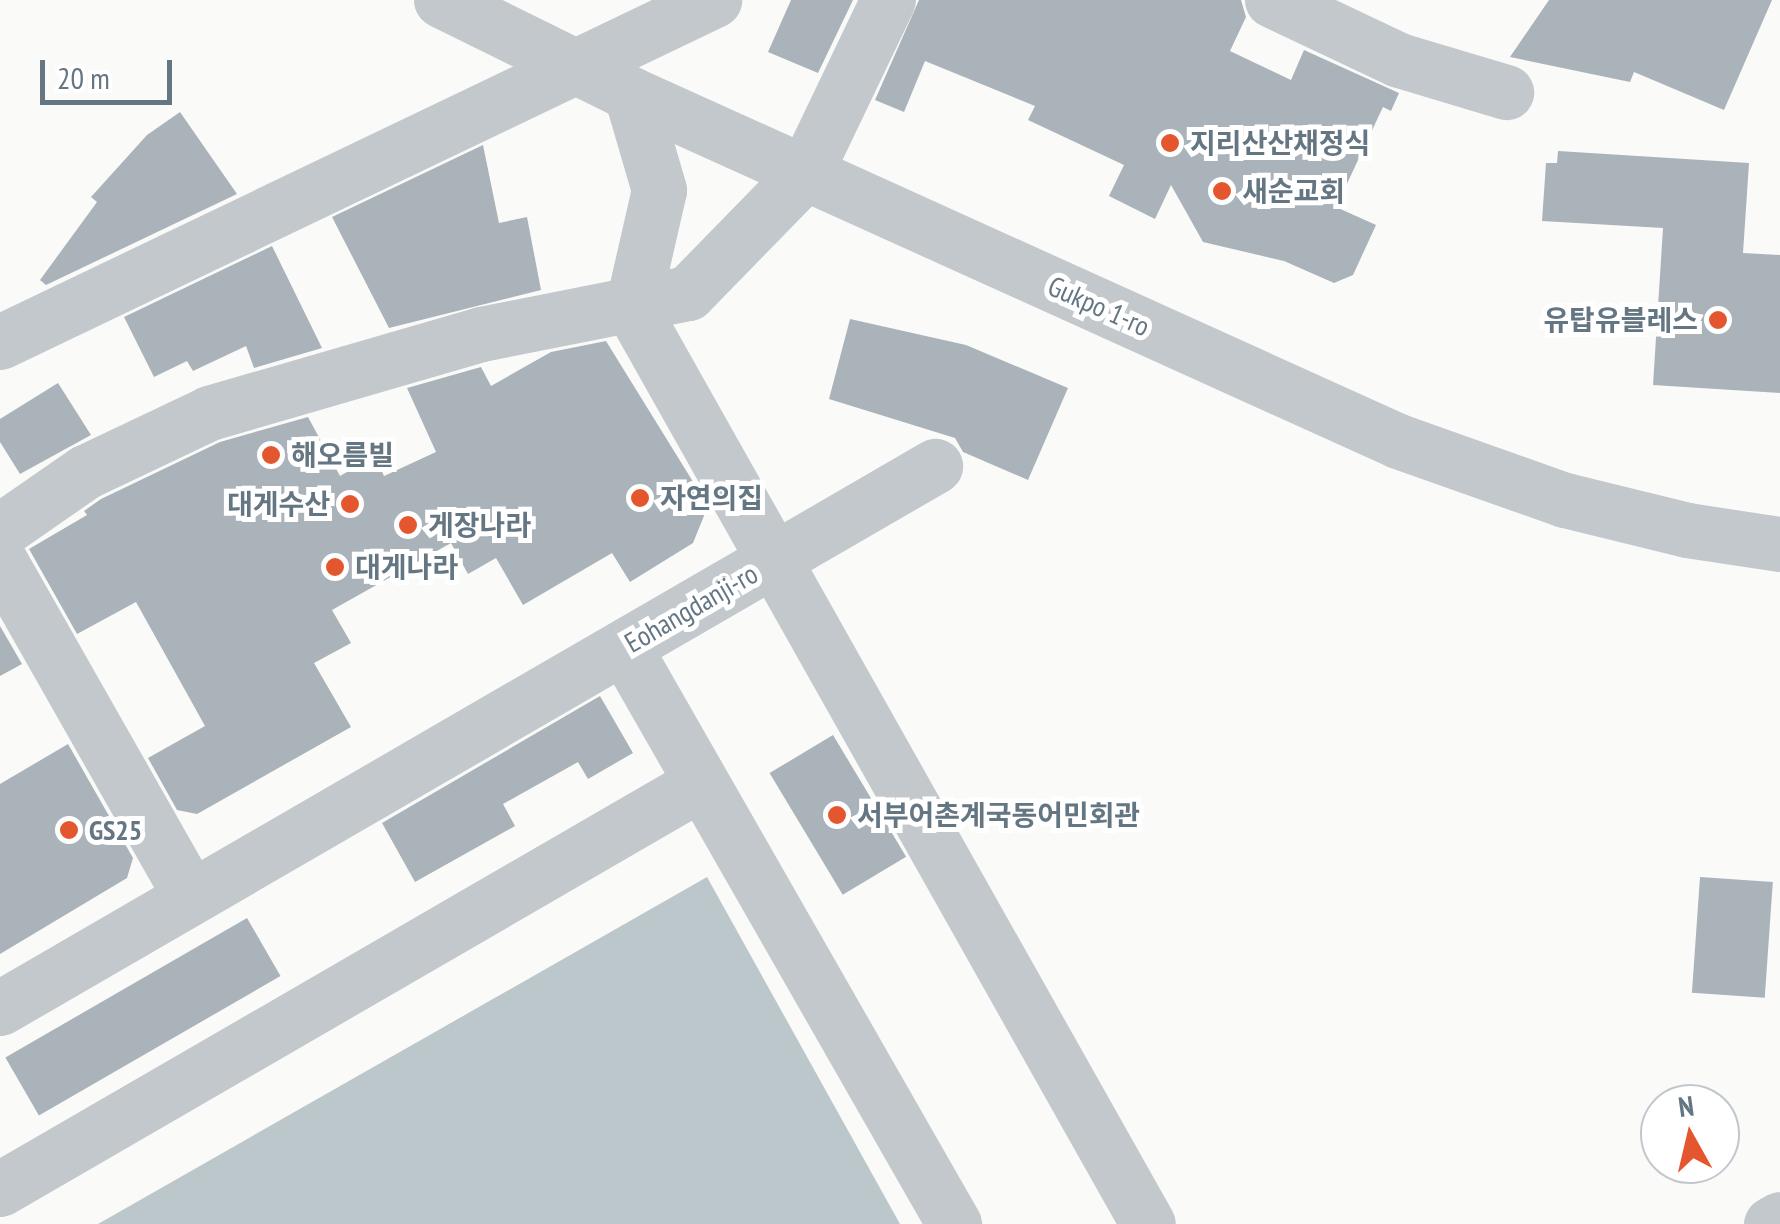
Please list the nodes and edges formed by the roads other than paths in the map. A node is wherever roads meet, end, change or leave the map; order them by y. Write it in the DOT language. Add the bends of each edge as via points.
graph roads {
  1 [pos="441,0"];
  2 [pos="714,0"];
  3 [pos="888,0"];
  4 [pos="1272,0"];
  5 [pos="578,68"];
  6 [pos="1506,92"];
  7 [pos="631,94"];
  8 [pos="805,173"];
  9 [pos="632,308"];
  10 [pos="0,342"];
  11 [pos="935,466"];
  12 [pos="0,530"];
  13 [pos="1780,544"];
  14 [pos="774,560"];
  15 [pos="0,561"];
  16 [pos="624,647"];
  17 [pos="702,783"];
  18 [pos="192,897"];
  19 [pos="0,1008"];
  20 [pos="0,1189"];
  21 [pos="1780,1219"];
  22 [pos="954,1224"];
  23 [pos="1148,1224"];
  24 [pos="1771,1224"];
  1 -- 5 [label="street, Gukpo 1-ro"];
  2 -- 5 [label="street"];
  3 -- 8 [label="street"];
  4 -- 6 [label="street" via="1369,48"];
  5 -- 7 [label="street, Gukpo 1-ro"];
  5 -- 10 [label="street"];
  7 -- 8 [label="street, Gukpo 1-ro"];
  7 -- 9 [label="street" via="659,190"];
  8 -- 9 [label="street" via="697,286"];
  8 -- 13 [label="street, Gukpo 1-ro" via="1398,441 1566,500 1687,530"];
  9 -- 12 [label="street" via="481,334 209,413 85,472"];
  9 -- 14 [label="street"];
  11 -- 14 [label="street"];
  14 -- 16 [label="street, Eohangdanji-ro"];
  14 -- 23 [label="street, Eohangdanji-ro"];
  15 -- 18 [label="street"];
  16 -- 17 [label="street"];
  16 -- 18 [label="street, Eohangdanji-ro"];
  17 -- 20 [label="street"];
  17 -- 22 [label="street"];
  18 -- 19 [label="street, Eohangdanji-ro"];
  21 -- 24 [label="street"];
}
